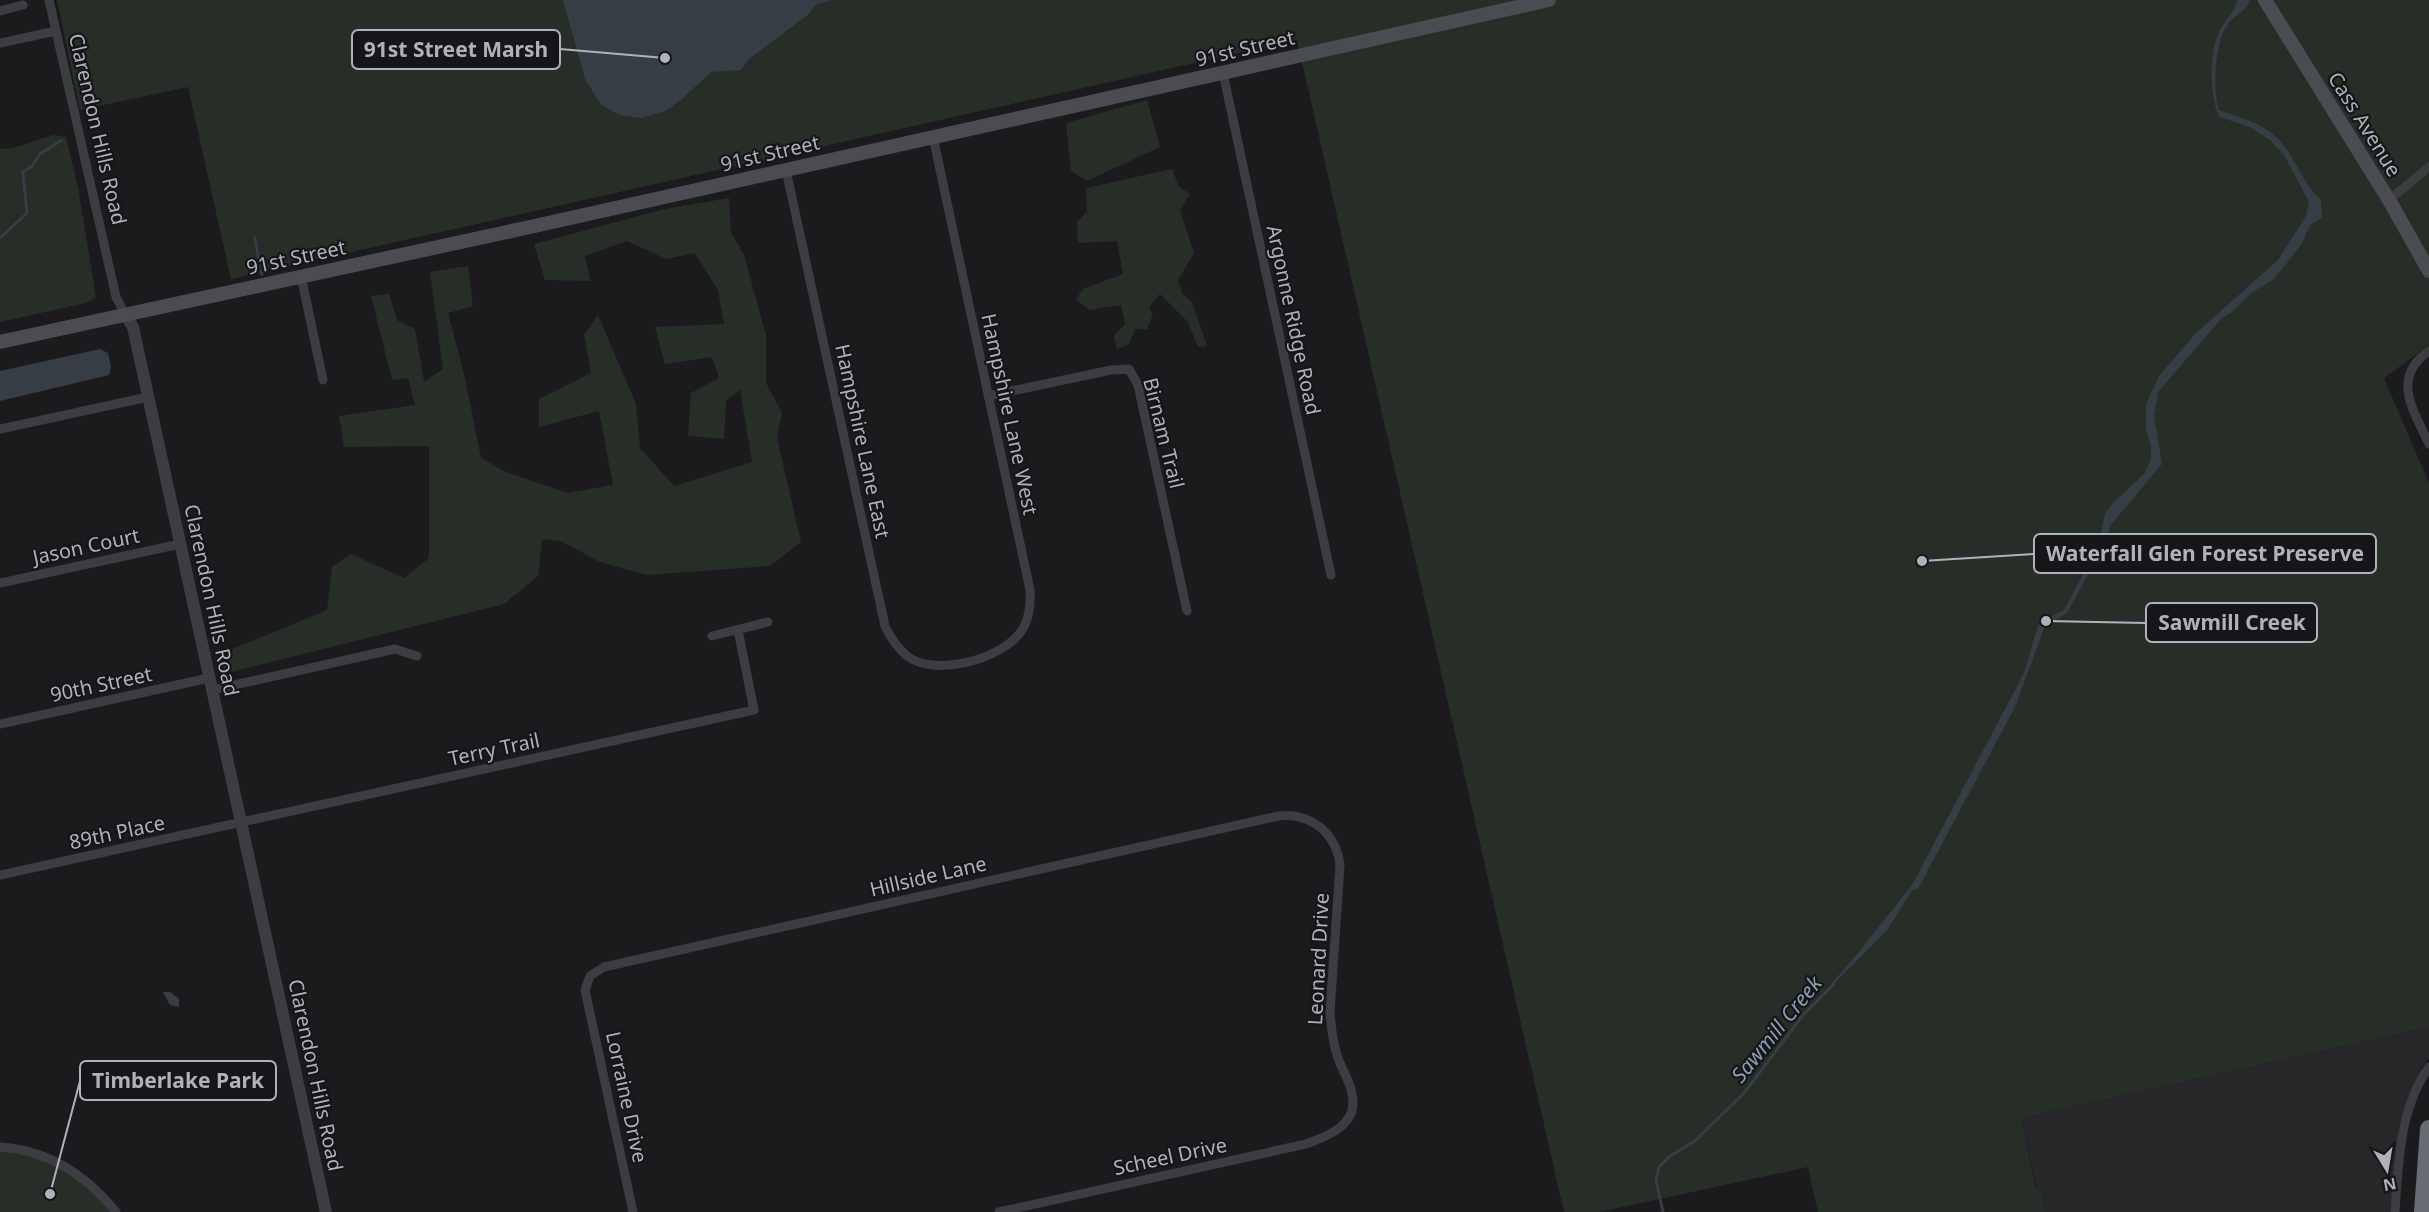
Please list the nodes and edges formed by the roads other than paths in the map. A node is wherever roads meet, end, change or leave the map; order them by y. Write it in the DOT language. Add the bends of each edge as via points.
graph roads {
  1 [pos="49,0"];
  2 [pos="1549,0"];
  3 [pos="2265,0"];
  4 [pos="23,5"];
  5 [pos="0,12"];
  6 [pos="56,31"];
  7 [pos="0,44"];
  8 [pos="1222,73"];
  9 [pos="933,137"];
  10 [pos="2429,167"];
  11 [pos="786,170"];
  12 [pos="2389,200"];
  13 [pos="2429,271"];
  14 [pos="301,276"];
  15 [pos="124,314"];
  16 [pos="0,342"];
  17 [pos="2429,351"];
  18 [pos="323,380"];
  19 [pos="988,396"];
  20 [pos="148,397"];
  21 [pos="0,429"];
  22 [pos="2429,444"];
  23 [pos="180,544"];
  24 [pos="1331,574"];
  25 [pos="0,583"];
  26 [pos="1186,611"];
  27 [pos="768,622"];
  28 [pos="738,630"];
  29 [pos="712,636"];
  30 [pos="417,656"];
  31 [pos="964,662"];
  32 [pos="211,684"];
  33 [pos="0,724"];
  34 [pos="1291,816"];
  35 [pos="241,823"];
  36 [pos="0,875"];
  37 [pos="585,990"];
  38 [pos="2429,1067"];
  39 [pos="1345,1125"];
  40 [pos="2429,1130"];
  41 [pos="0,1147"];
  42 [pos="116,1212"];
  43 [pos="326,1212"];
  44 [pos="633,1212"];
  45 [pos="999,1212"];
  46 [pos="2395,1212"];
  47 [pos="2423,1212"];
  1 -- 6 [label="street, Clarendon Hills Road"];
  2 -- 8 [label="main road, 91st Street"];
  3 -- 12 [label="main road, Cass Avenue"];
  4 -- 5 [label="street"];
  6 -- 7 [label="street"];
  6 -- 15 [label="street, Clarendon Hills Road" via="116,297"];
  8 -- 9 [label="main road, 91st Street"];
  8 -- 24 [label="street, Argonne Ridge Road"];
  9 -- 11 [label="main road, 91st Street"];
  9 -- 19 [label="street, Hampshire Lane West"];
  10 -- 12 [label="street"];
  11 -- 14 [label="main road, 91st Street"];
  11 -- 31 [label="street, Hampshire Lane East" via="885,626 909,657 937,665"];
  12 -- 13 [label="main road, Cass Avenue"];
  14 -- 15 [label="main road, 91st Street"];
  14 -- 18 [label="street"];
  15 -- 16 [label="main road, 91st Street"];
  15 -- 20 [label="street, Clarendon Hills Road" via="133,327"];
  17 -- 22 [label="street" via="2411,368 2407,380 2412,405"];
  19 -- 26 [label="street, Birnam Trail" via="1129,369 1138,385"];
  19 -- 31 [label="street, Hampshire Lane West" via="1030,590 1030,606 1021,633 1006,647"];
  20 -- 21 [label="street"];
  20 -- 23 [label="street, Clarendon Hills Road"];
  23 -- 25 [label="street, Jason Court"];
  23 -- 32 [label="street, Clarendon Hills Road"];
  27 -- 28 [label="street"];
  28 -- 29 [label="street"];
  28 -- 35 [label="street, Terry Trail" via="754,710"];
  30 -- 32 [label="street, 90th Street" via="395,649"];
  32 -- 33 [label="street, 90th Street"];
  32 -- 35 [label="street, Clarendon Hills Road"];
  34 -- 37 [label="street, Hillside Lane" via="604,967 590,976"];
  34 -- 39 [label="street, Leonard Drive" via="1318,824 1332,839 1339,857 1330,1012 1338,1057 1353,1095"];
  35 -- 36 [label="street, 89th Place"];
  35 -- 43 [label="street, Clarendon Hills Road"];
  37 -- 44 [label="street, Lorraine Drive"];
  38 -- 46 [label="street" via="2409,1108 2400,1149"];
  39 -- 45 [label="street, Scheel Drive" via="1329,1137 1306,1144"];
  40 -- 47 [label="highway"];
  41 -- 42 [label="street" via="29,1151 75,1171"];
}
